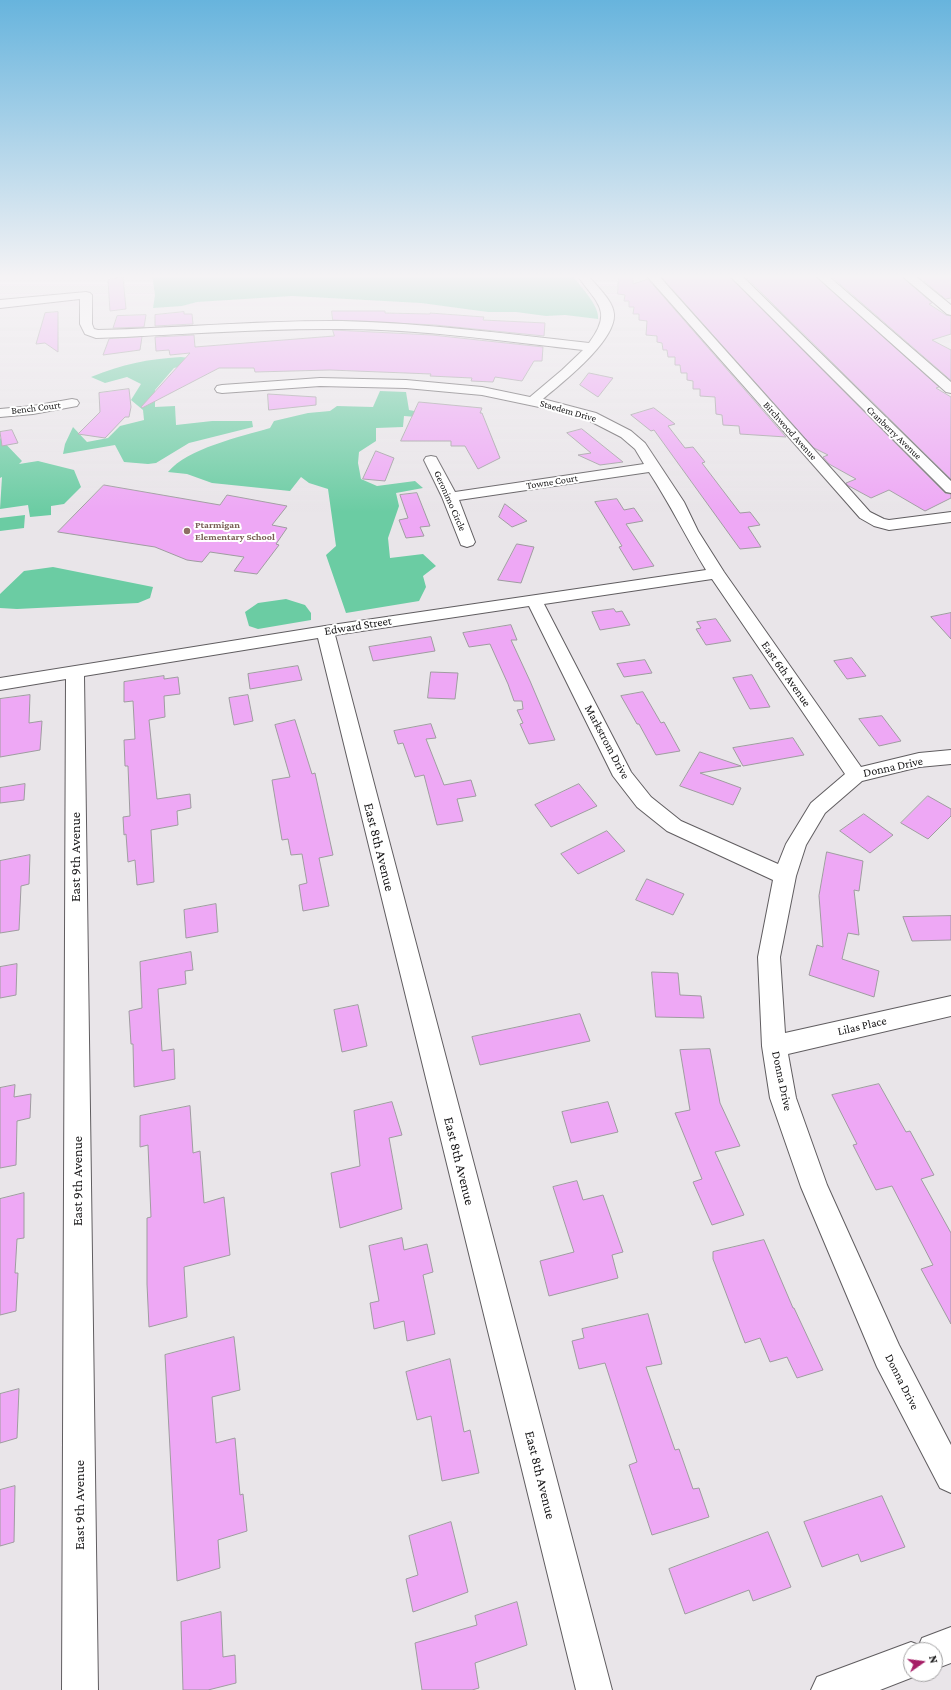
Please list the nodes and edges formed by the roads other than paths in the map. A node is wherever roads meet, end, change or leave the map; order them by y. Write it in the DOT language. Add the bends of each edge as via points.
graph roads {
  1 [pos="585,354"];
  2 [pos="721,354"];
  3 [pos="813,354"];
  4 [pos="910,354"];
  5 [pos="222,389"];
  6 [pos="951,389"];
  7 [pos="533,401"];
  8 [pos="72,404"];
  9 [pos="0,413"];
  10 [pos="431,460"];
  11 [pos="654,467"];
  12 [pos="951,489"];
  13 [pos="450,497"];
  14 [pos="951,517"];
  15 [pos="468,542"];
  16 [pos="716,573"];
  17 [pos="534,600"];
  18 [pos="325,631"];
  19 [pos="75,672"];
  20 [pos="0,684"];
  21 [pos="951,757"];
  22 [pos="856,775"];
  23 [pos="785,876"];
  24 [pos="951,1006"];
  25 [pos="774,1046"];
  26 [pos="951,1477"];
  27 [pos="903,1663"];
  28 [pos="80,1690"];
  29 [pos="594,1690"];
  30 [pos="830,1690"];
  1 -- 7 [label="street"];
  2 -- 14 [label="street, Birchwood Avenue" via="865,514 879,524"];
  3 -- 12 [label="street, Cranberry Avenue"];
  4 -- 6 [label="street"];
  5 -- 7 [label="street, Staedem Drive" via="320,382 406,384 482,391"];
  7 -- 11 [label="street, Staedem Drive" via="591,416 609,424 640,446"];
  8 -- 9 [label="street, Bench Court"];
  10 -- 13 [label="street, Geronimo Circle"];
  11 -- 13 [label="street, Towne Court"];
  11 -- 16 [label="street, Staedem Drive"];
  13 -- 15 [label="street, Geronimo Circle"];
  16 -- 17 [label="street, Edward Street"];
  16 -- 22 [label="street, East 6th Avenue"];
  17 -- 18 [label="street, Edward Street"];
  17 -- 23 [label="street, Markstrom Drive" via="623,776 644,802 674,826"];
  18 -- 19 [label="street, Edward Street"];
  18 -- 29 [label="street, East 8th Avenue"];
  19 -- 20 [label="street, Edward Street"];
  19 -- 28 [label="street, East 9th Avenue"];
  21 -- 22 [label="street, Donna Drive" via="919,760"];
  22 -- 23 [label="street, Donna Drive" via="818,808 796,844"];
  23 -- 25 [label="street, Donna Drive" via="769,957"];
  24 -- 25 [label="street, Lilas Place"];
  25 -- 26 [label="street, Donna Drive" via="783,1098 814,1187 888,1356"];
  27 -- 30 [label="street"];
}
